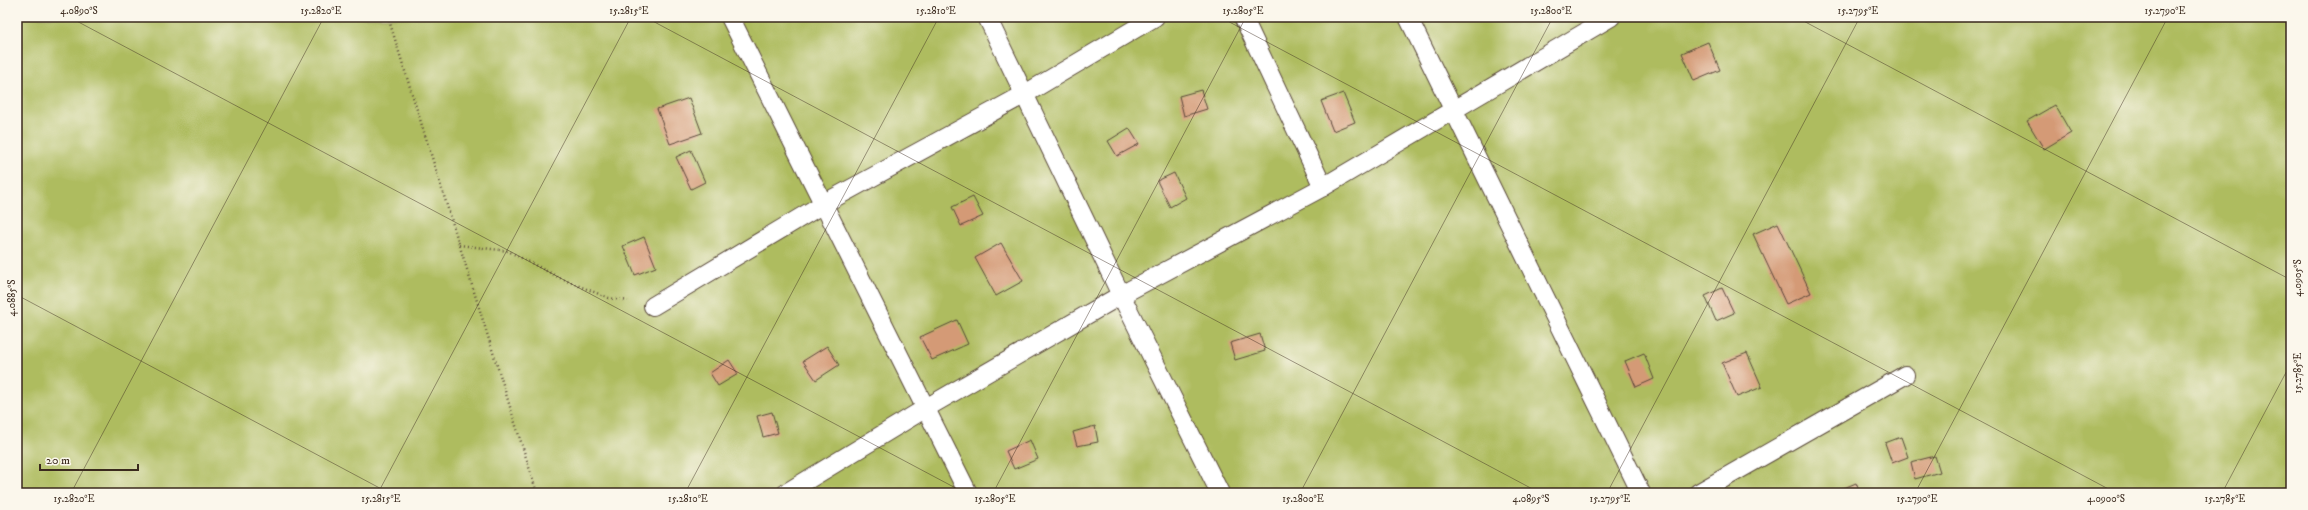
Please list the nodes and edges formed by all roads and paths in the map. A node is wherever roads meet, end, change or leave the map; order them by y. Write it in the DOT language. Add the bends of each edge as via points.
graph roads {
  1 [pos="388,17"];
  2 [pos="730,17"];
  3 [pos="988,17"];
  4 [pos="1155,17"];
  5 [pos="1243,17"];
  6 [pos="1408,17"];
  7 [pos="1611,17"];
  8 [pos="1025,94"];
  9 [pos="1453,109"];
  10 [pos="1323,187"];
  11 [pos="823,204"];
  12 [pos="459,245"];
  13 [pos="1121,295"];
  14 [pos="653,306"];
  15 [pos="1905,375"];
  16 [pos="926,408"];
  17 [pos="537,493"];
  18 [pos="786,493"];
  19 [pos="968,493"];
  20 [pos="1220,493"];
  21 [pos="1641,493"];
  22 [pos="1698,493"];
  1 -- 12 [label="path"];
  2 -- 11 [label="lane"];
  3 -- 8 [label="lane"];
  4 -- 8 [label="lane"];
  5 -- 10 [label="lane"];
  6 -- 9 [label="lane"];
  7 -- 9 [label="lane"];
  8 -- 11 [label="lane"];
  8 -- 13 [label="lane"];
  9 -- 10 [label="lane"];
  9 -- 21 [label="lane"];
  10 -- 13 [label="lane"];
  11 -- 14 [label="lane"];
  11 -- 16 [label="lane"];
  12 -- 14 [label="path" via="508,251 562,279 609,298"];
  12 -- 17 [label="path"];
  13 -- 16 [label="lane"];
  13 -- 20 [label="lane"];
  15 -- 22 [label="lane"];
  16 -- 18 [label="lane"];
  16 -- 19 [label="lane"];
}
